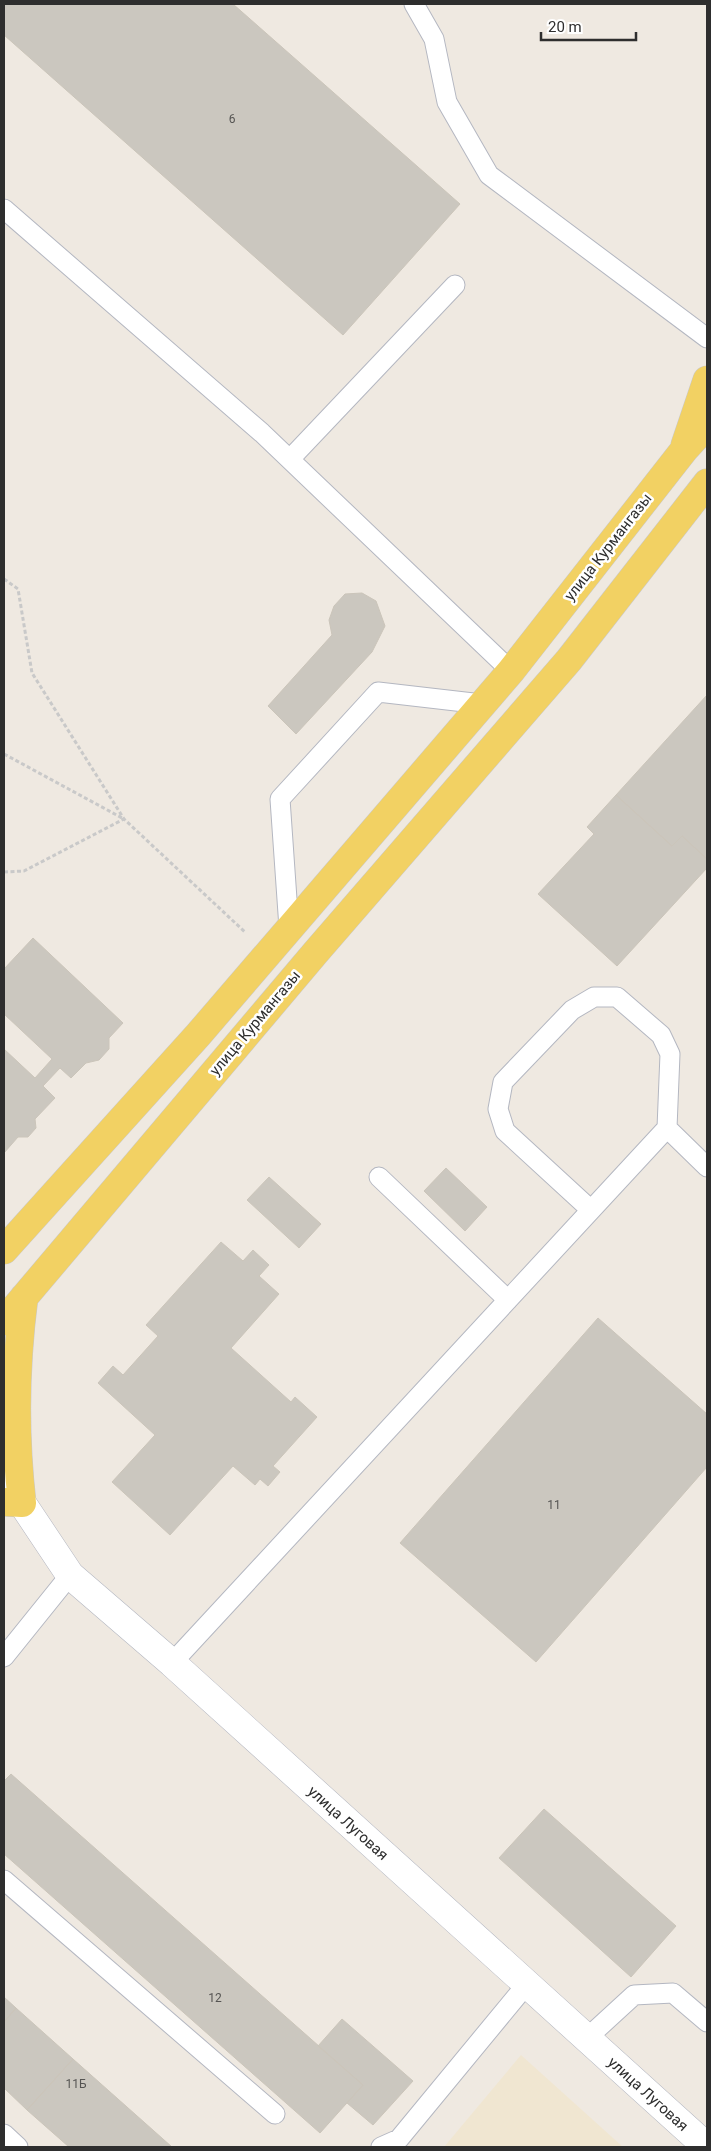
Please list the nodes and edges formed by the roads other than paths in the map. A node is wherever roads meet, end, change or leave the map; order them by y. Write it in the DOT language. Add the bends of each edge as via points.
graph roads {
  1 [pos="414,4"];
  2 [pos="4,209"];
  3 [pos="455,285"];
  4 [pos="707,338"];
  5 [pos="707,380"];
  6 [pos="707,425"];
  7 [pos="684,450"];
  8 [pos="290,459"];
  9 [pos="707,483"];
  10 [pos="511,671"];
  11 [pos="482,704"];
  12 [pos="510,728"];
  13 [pos="296,921"];
  14 [pos="328,937"];
  15 [pos="667,1128"];
  16 [pos="110,1132"];
  17 [pos="140,1159"];
  18 [pos="707,1167"];
  19 [pos="379,1177"];
  20 [pos="591,1210"];
  21 [pos="6,1243"];
  22 [pos="24,1297"];
  23 [pos="508,1300"];
  24 [pos="4,1321"];
  25 [pos="10,1496"];
  26 [pos="70,1575"];
  27 [pos="4,1656"];
  28 [pos="172,1663"];
  29 [pos="4,1880"];
  30 [pos="526,1985"];
  31 [pos="707,2022"];
  32 [pos="586,2039"];
  33 [pos="275,2114"];
  34 [pos="4,2134"];
  35 [pos="18,2147"];
  36 [pos="380,2147"];
  37 [pos="707,2147"];
  1 -- 4 [label="lane" via="434,39 447,102 489,175"];
  2 -- 8 [label="lane"];
  3 -- 8 [label="lane"];
  5 -- 7 [label="main road"];
  6 -- 7 [label="main road, улица Курмангазы"];
  7 -- 10 [label="main road, улица Курмангазы"];
  8 -- 10 [label="lane"];
  9 -- 12 [label="main road, улица Курмангазы" via="569,660"];
  10 -- 11 [label="main road, улица Курмангазы"];
  11 -- 12 [label="main road" via="489,725"];
  11 -- 13 [label="main road"];
  11 -- 13 [label="lane" via="378,692 280,799"];
  12 -- 14 [label="main road, улица Курмангазы"];
  13 -- 14 [label="main road" via="313,912 322,917"];
  13 -- 16 [label="main road"];
  14 -- 17 [label="main road, улица Курмангазы"];
  15 -- 18 [label="lane"];
  15 -- 20 [label="lane"];
  15 -- 20 [label="lane" via="670,1054 660,1035 617,997 594,997 572,1010 503,1082 498,1109 505,1132"];
  16 -- 17 [label="main road" via="112,1146 118,1155"];
  16 -- 21 [label="main road"];
  17 -- 22 [label="main road, улица Курмангазы"];
  19 -- 23 [label="lane"];
  20 -- 23 [label="lane"];
  22 -- 24 [label="main road, улица Курмангазы"];
  22 -- 25 [label="main road" via="17,1355 16,1456"];
  23 -- 28 [label="lane"];
  25 -- 26 [label="street, улица Луговая"];
  26 -- 27 [label="lane"];
  26 -- 28 [label="street, улица Луговая"];
  28 -- 30 [label="street, улица Луговая"];
  29 -- 33 [label="lane"];
  30 -- 32 [label="street, улица Луговая"];
  30 -- 36 [label="lane" via="399,2139"];
  31 -- 32 [label="lane" via="673,1993 634,1995"];
  32 -- 37 [label="street, улица Луговая"];
  34 -- 35 [label="lane"];
}
